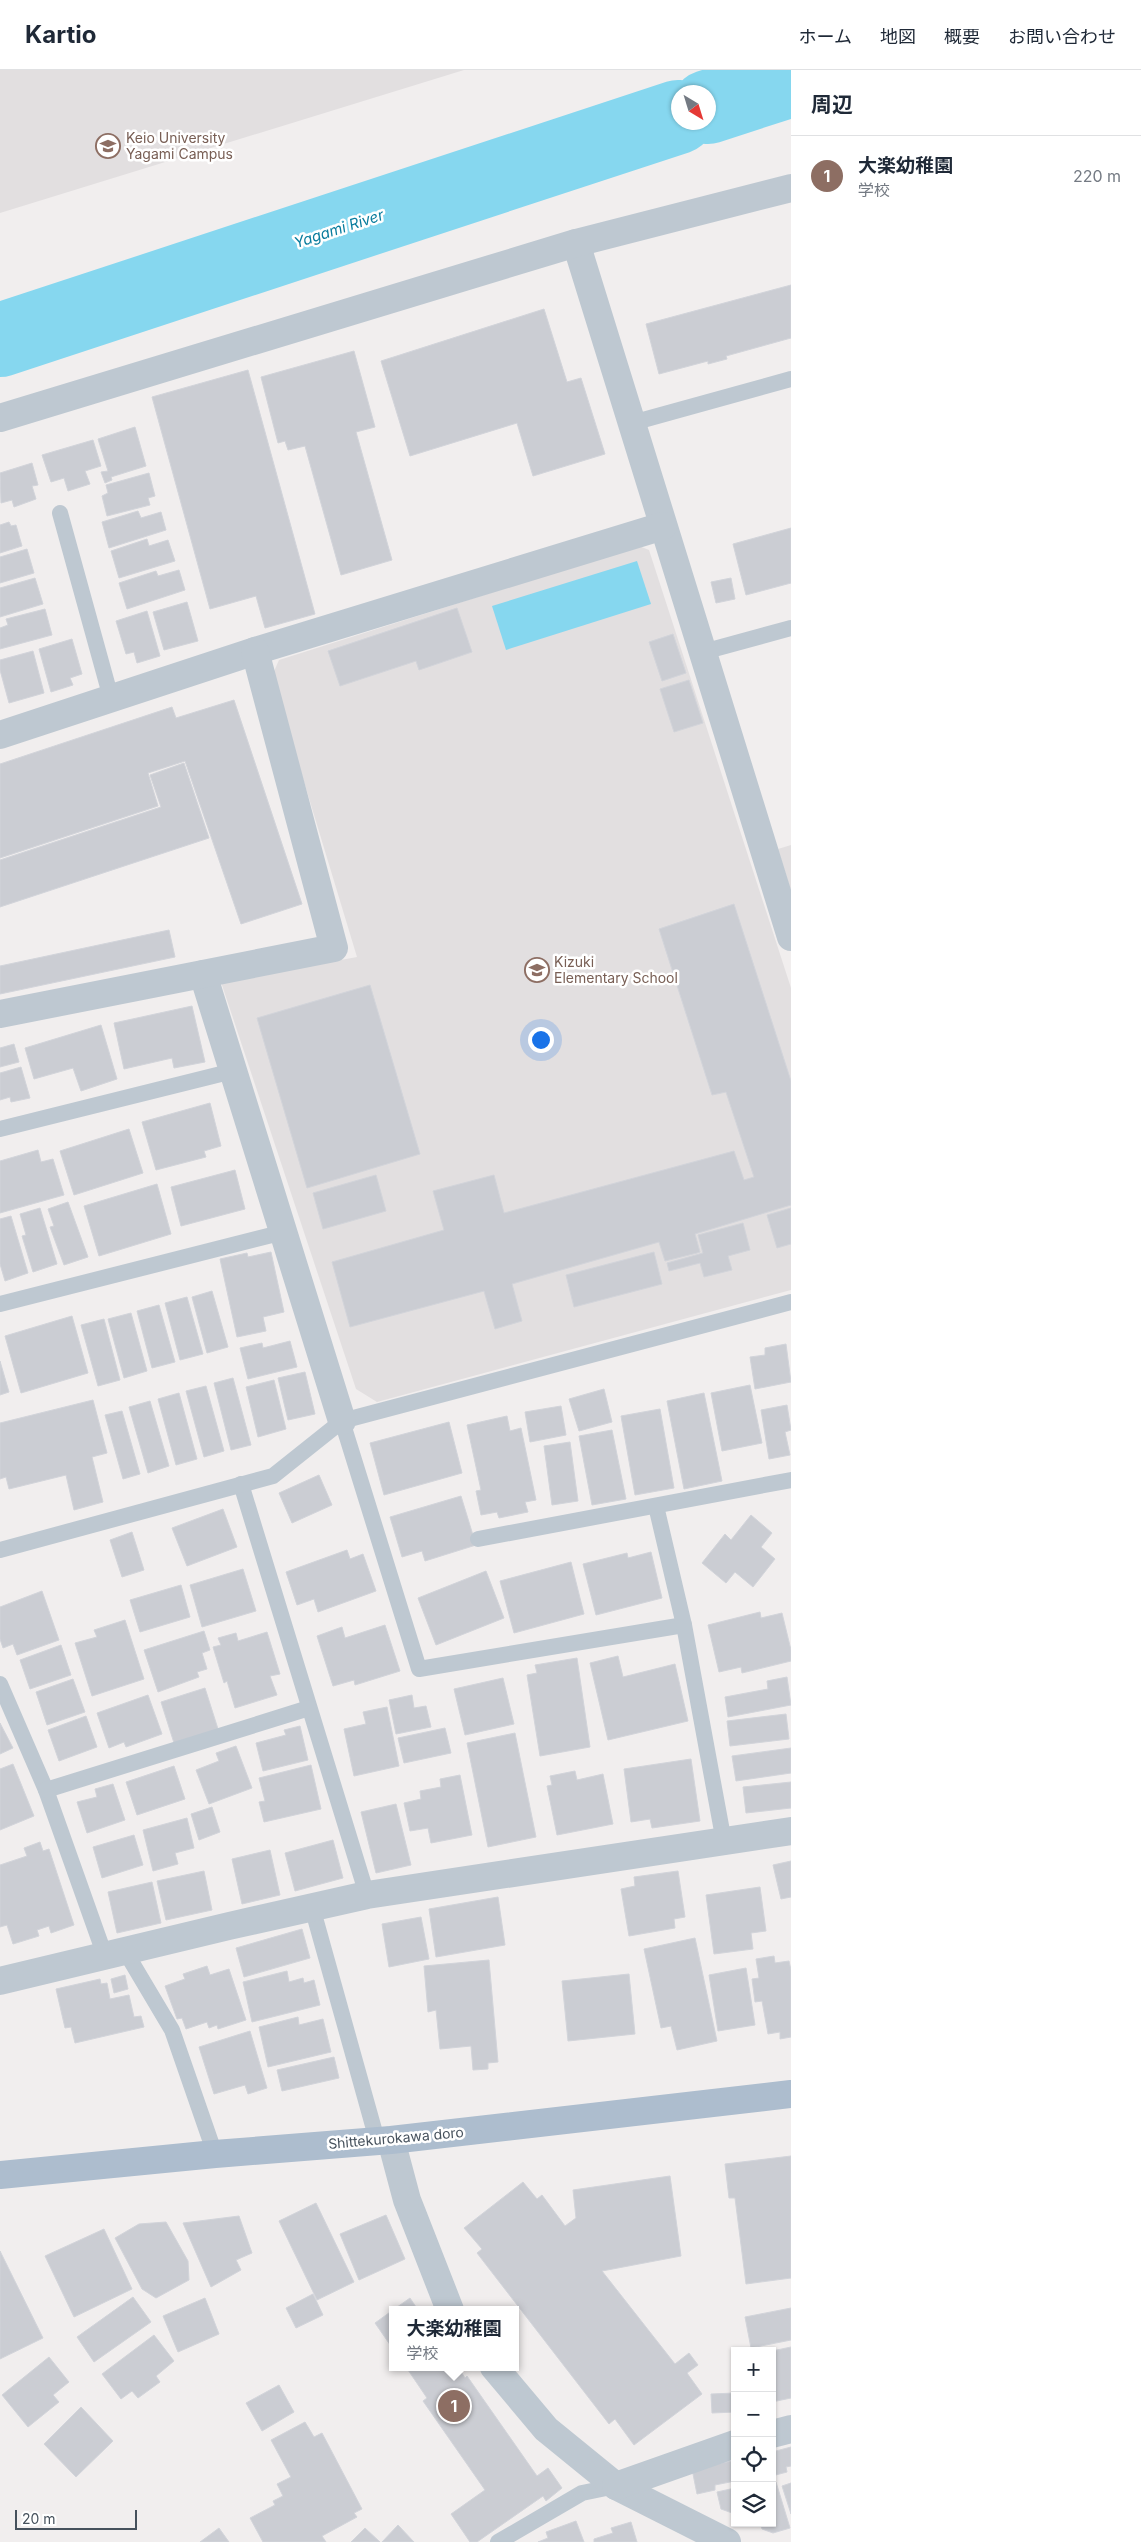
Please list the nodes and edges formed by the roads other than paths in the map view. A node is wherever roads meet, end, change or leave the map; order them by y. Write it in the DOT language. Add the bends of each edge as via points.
graph roads {
  1 [pos="791,188"];
  2 [pos="576,244"];
  3 [pos="791,379"];
  4 [pos="0,418"];
  5 [pos="632,423"];
  6 [pos="60,513"];
  7 [pos="664,526"];
  8 [pos="791,628"];
  9 [pos="255,651"];
  10 [pos="702,652"];
  11 [pos="111,698"];
  12 [pos="0,735"];
  13 [pos="791,936"];
  14 [pos="204,974"];
  15 [pos="0,1014"];
  16 [pos="233,1071"];
  17 [pos="0,1129"];
  18 [pos="284,1232"];
  19 [pos="791,1302"];
  20 [pos="0,1304"];
  21 [pos="342,1421"];
  22 [pos="791,1480"];
  23 [pos="241,1484"];
  24 [pos="656,1506"];
  25 [pos="478,1539"];
  26 [pos="0,1550"];
  27 [pos="684,1625"];
  28 [pos="0,1684"];
  29 [pos="310,1708"];
  30 [pos="46,1790"];
  31 [pos="791,1831"];
  32 [pos="724,1842"];
  33 [pos="368,1895"];
  34 [pos="312,1907"];
  35 [pos="115,1953"];
  36 [pos="0,1981"];
  37 [pos="791,2094"];
  38 [pos="384,2140"];
  39 [pos="215,2154"];
  40 [pos="0,2175"];
  41 [pos="448,2306"];
  42 [pos="497,2371"];
  43 [pos="791,2429"];
  44 [pos="776,2433"];
  45 [pos="731,2445"];
  46 [pos="616,2486"];
  47 [pos="498,2542"];
  48 [pos="727,2542"];
  1 -- 2 [label="street"];
  2 -- 4 [label="street"];
  2 -- 5 [label="street"];
  3 -- 5 [label="lane"];
  5 -- 7 [label="street"];
  6 -- 11 [label="lane"];
  7 -- 9 [label="street"];
  7 -- 10 [label="street"];
  8 -- 10 [label="lane"];
  9 -- 11 [label="street"];
  9 -- 14 [label="street" via="334,948"];
  10 -- 13 [label="street"];
  11 -- 12 [label="street"];
  14 -- 15 [label="street"];
  14 -- 16 [label="street"];
  16 -- 17 [label="lane"];
  16 -- 18 [label="street"];
  18 -- 20 [label="lane"];
  18 -- 21 [label="street"];
  19 -- 21 [label="lane"];
  21 -- 23 [label="lane" via="273,1476"];
  21 -- 27 [label="lane" via="419,1669"];
  22 -- 24 [label="lane"];
  23 -- 26 [label="lane"];
  23 -- 29 [label="lane"];
  24 -- 25 [label="lane"];
  24 -- 27 [label="lane"];
  27 -- 32 [label="lane"];
  28 -- 30 [label="lane"];
  29 -- 30 [label="lane"];
  29 -- 33 [label="lane"];
  30 -- 35 [label="lane"];
  31 -- 32 [label="street"];
  32 -- 33 [label="street"];
  33 -- 34 [label="street"];
  34 -- 35 [label="street"];
  34 -- 38 [label="lane"];
  35 -- 36 [label="street"];
  35 -- 39 [label="lane" via="172,2030"];
  37 -- 38 [label="main road, Shittekurokawa doro"];
  38 -- 39 [label="main road, Shittekurokawa doro"];
  38 -- 41 [label="street"];
  39 -- 40 [label="main road, Shittekurokawa doro"];
  42 -- 46 [label="street" via="546,2429"];
  43 -- 44 [label="street"];
  45 -- 46 [label="street"];
  46 -- 47 [label="lane" via="582,2493"];
  46 -- 48 [label="street"];
}
